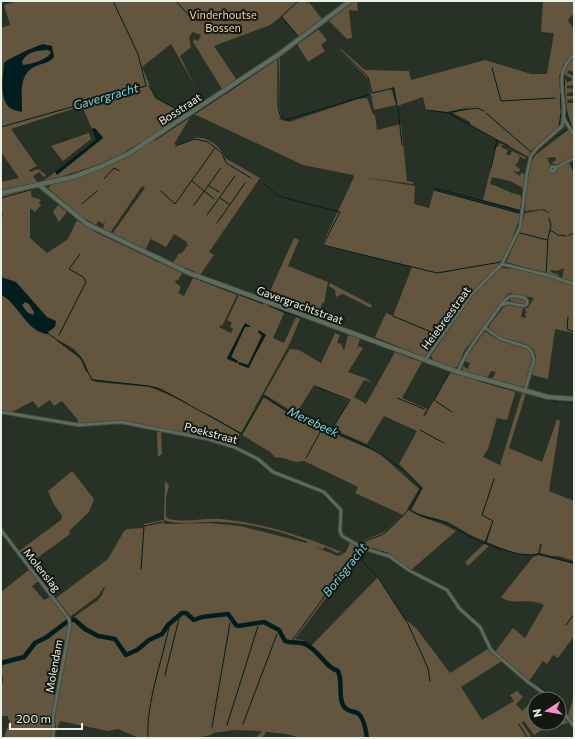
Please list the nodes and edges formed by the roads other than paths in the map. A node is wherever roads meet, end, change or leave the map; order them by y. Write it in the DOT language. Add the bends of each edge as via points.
graph roads {
  1 [pos="350,1"];
  2 [pos="574,55"];
  3 [pos="564,119"];
  4 [pos="574,135"];
  5 [pos="574,158"];
  6 [pos="557,166"];
  7 [pos="39,185"];
  8 [pos="1,193"];
  9 [pos="502,264"];
  10 [pos="574,284"];
  11 [pos="501,305"];
  12 [pos="485,328"];
  13 [pos="425,360"];
  14 [pos="458,372"];
  15 [pos="525,391"];
  16 [pos="574,399"];
  17 [pos="1,412"];
  18 [pos="1,530"];
  19 [pos="70,620"];
  20 [pos="541,691"];
  21 [pos="567,717"];
  22 [pos="574,726"];
  23 [pos="53,738"];
  1 -- 7 [label="street, Bosstraat" via="278,55 128,154 82,174"];
  2 -- 3 [label="street" via="562,72"];
  3 -- 4 [label="street"];
  3 -- 9 [label="street, Heiebreestraat" via="560,129 536,148 531,156 526,173 520,227"];
  5 -- 6 [label="street"];
  7 -- 8 [label="street, Bosstraat"];
  7 -- 13 [label="street, Gavergrachtstraat" via="82,221 189,273"];
  9 -- 10 [label="street"];
  9 -- 13 [label="street, Heiebreestraat" via="471,295"];
  11 -- 11 [label="street" via="511,295 525,298 527,301 524,306 508,303"];
  11 -- 12 [label="street"];
  12 -- 14 [label="street" via="466,351"];
  12 -- 15 [label="street" via="501,339 532,352 534,360"];
  13 -- 14 [label="street, Gavergrachtstraat"];
  14 -- 15 [label="street, Gavergrachtstraat"];
  15 -- 16 [label="street, Gavergrachtstraat" via="557,399"];
  17 -- 20 [label="street, Poekstraat" via="79,425 127,423 208,439 234,447 258,460 273,472 324,492 340,510 342,536 360,546 389,556 410,571 447,590 459,608 480,627 493,652"];
  18 -- 19 [label="street, Molenslag"];
  19 -- 23 [label="street, Molendam" via="53,717"];
  21 -- 22 [label="street"];
}
